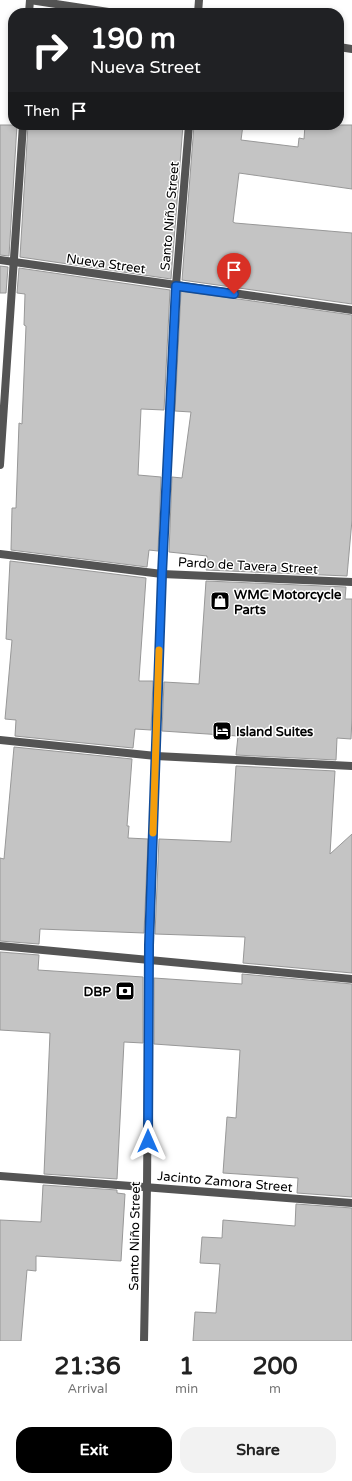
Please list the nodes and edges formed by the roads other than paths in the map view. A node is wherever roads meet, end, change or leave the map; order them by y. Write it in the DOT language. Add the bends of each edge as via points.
graph roads {
  1 [pos="30,0"];
  2 [pos="82,8"];
  3 [pos="23,130"];
  4 [pos="189,130"];
  5 [pos="0,260"];
  6 [pos="15,262"];
  7 [pos="176,286"];
  8 [pos="352,310"];
  9 [pos="0,465"];
  10 [pos="0,554"];
  11 [pos="162,574"];
  12 [pos="352,582"];
  13 [pos="0,740"];
  14 [pos="156,756"];
  15 [pos="352,766"];
  16 [pos="0,946"];
  17 [pos="149,960"];
  18 [pos="352,979"];
  19 [pos="0,1176"];
  20 [pos="147,1186"];
  21 [pos="352,1203"];
  22 [pos="144,1341"];
  1 -- 2 [label="street"];
  3 -- 6 [label="street"];
  4 -- 7 [label="street, Santo Niño Street"];
  5 -- 6 [label="street, Nueva Street"];
  6 -- 7 [label="street, Nueva Street"];
  6 -- 9 [label="street"];
  7 -- 8 [label="street, Nueva Street"];
  7 -- 11 [label="street, Santo Niño Street"];
  10 -- 11 [label="street, Pardo de Tavera Street"];
  11 -- 12 [label="street, Pardo de Tavera Street"];
  11 -- 14 [label="street, Santo Niño Street"];
  13 -- 14 [label="street"];
  14 -- 15 [label="street"];
  14 -- 17 [label="street, Santo Niño Street"];
  16 -- 17 [label="street"];
  17 -- 18 [label="street"];
  17 -- 20 [label="street, Santo Niño Street"];
  19 -- 20 [label="street, Jacinto Zamora Street"];
  20 -- 21 [label="street, Jacinto Zamora Street"];
  20 -- 22 [label="street, Santo Niño Street"];
}
